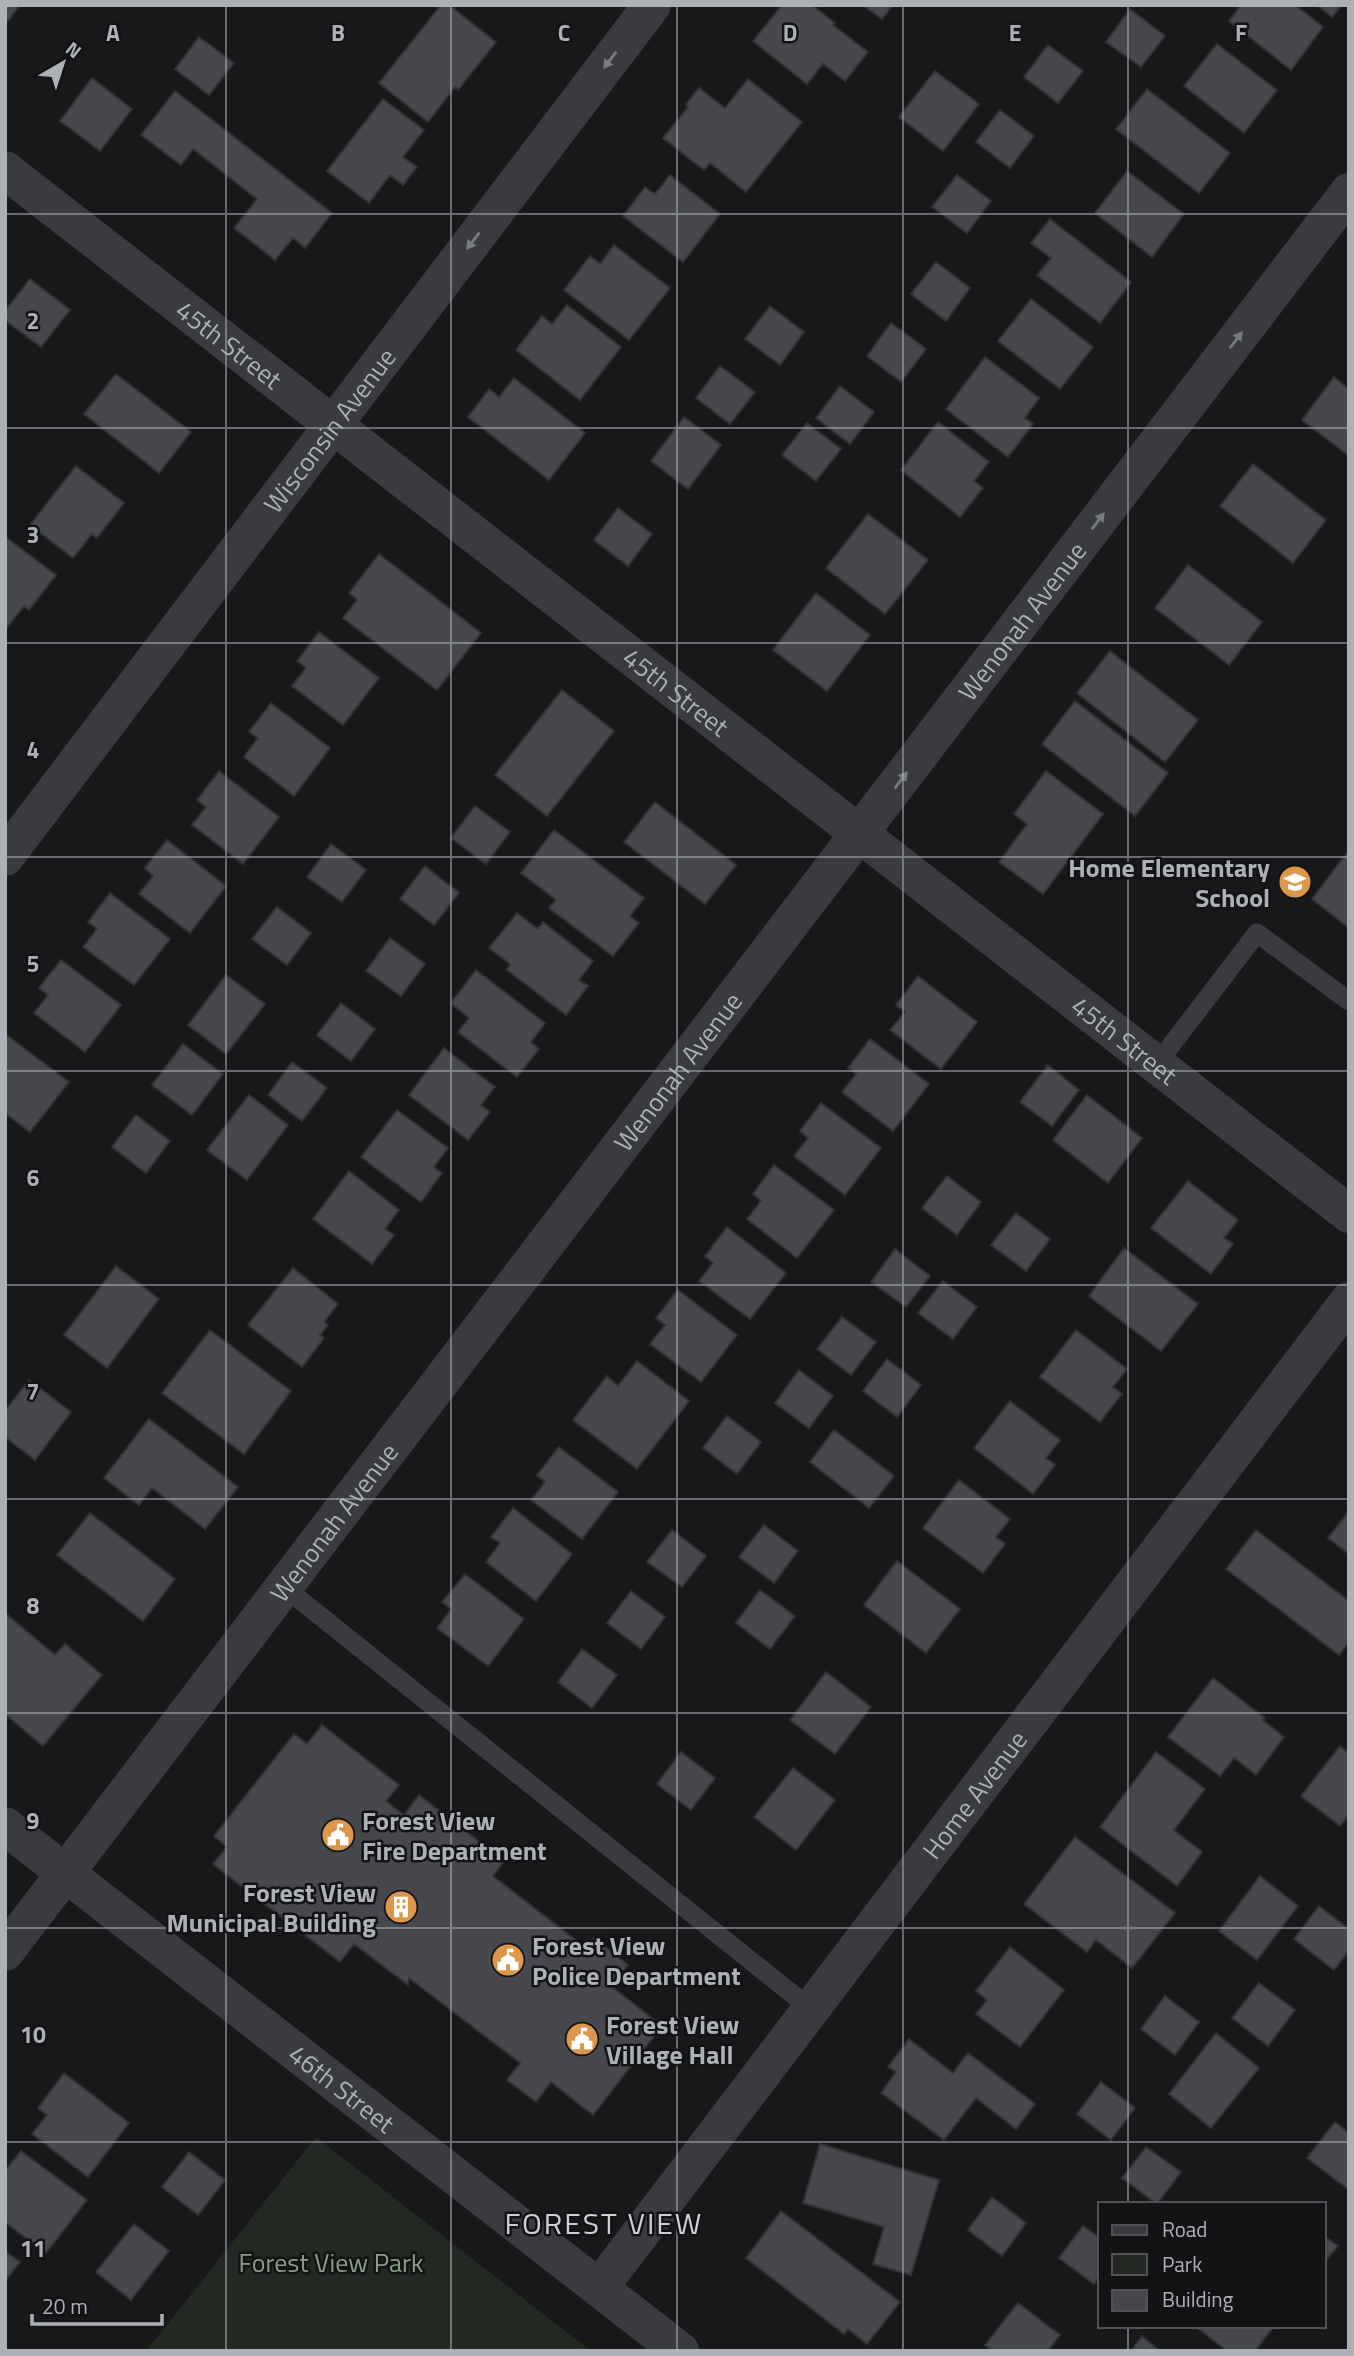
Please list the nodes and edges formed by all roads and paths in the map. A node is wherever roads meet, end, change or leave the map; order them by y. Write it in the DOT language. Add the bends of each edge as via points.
graph roads {
  1 [pos="652,5"];
  2 [pos="5,170"];
  3 [pos="1349,192"];
  4 [pos="333,425"];
  5 [pos="860,834"];
  6 [pos="5,857"];
  7 [pos="1349,1001"];
  8 [pos="1156,1065"];
  9 [pos="1349,1214"];
  10 [pos="1349,1301"];
  11 [pos="284,1587"];
  12 [pos="5,1826"];
  13 [pos="66,1873"];
  14 [pos="5,1952"];
  15 [pos="811,2009"];
  16 [pos="599,2288"];
  17 [pos="680,2351"];
  1 -- 4 [label="street, Wisconsin Avenue, one-way"];
  2 -- 4 [label="street, 45th Street"];
  5 -- 3 [label="street, Wenonah Avenue, one-way"];
  4 -- 5 [label="street, 45th Street"];
  4 -- 6 [label="street, Wisconsin Avenue"];
  5 -- 8 [label="street, 45th Street"];
  5 -- 11 [label="street, Wenonah Avenue"];
  7 -- 8 [label="lane" via="1257,933"];
  8 -- 9 [label="street, 45th Street"];
  10 -- 15 [label="street, Home Avenue"];
  11 -- 13 [label="street, Wenonah Avenue"];
  11 -- 15 [label="lane"];
  12 -- 13 [label="street, 46th Street"];
  13 -- 14 [label="street, Wenonah Avenue"];
  13 -- 16 [label="street, 46th Street"];
  15 -- 16 [label="street, Home Avenue"];
  16 -- 17 [label="street, 46th Street"];
}
